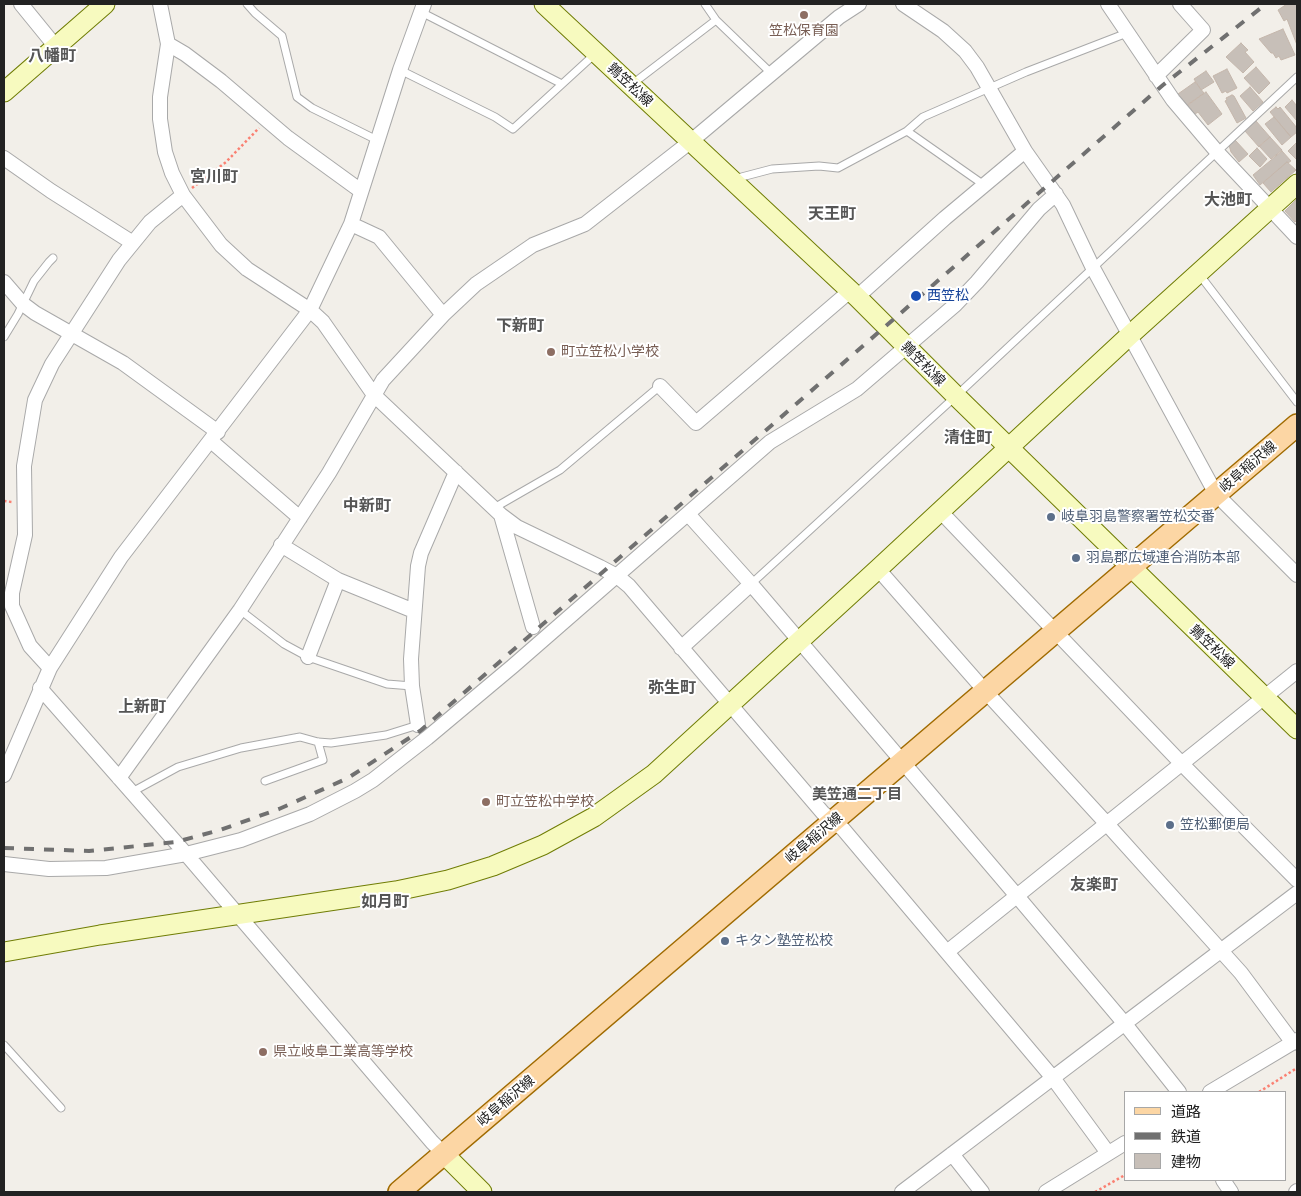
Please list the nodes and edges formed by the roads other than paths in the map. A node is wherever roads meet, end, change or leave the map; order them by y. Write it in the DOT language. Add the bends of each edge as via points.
graph roads {
  1 [pos="105,4"];
  2 [pos="160,4"];
  3 [pos="247,4"];
  4 [pos="544,4"];
  5 [pos="705,4"];
  6 [pos="859,4"];
  7 [pos="903,4"];
  8 [pos="1108,4"];
  9 [pos="1180,4"];
  10 [pos="27,6"];
  11 [pos="422,8"];
  12 [pos="716,20"];
  13 [pos="1127,33"];
  14 [pos="168,44"];
  15 [pos="56,47"];
  16 [pos="596,53"];
  17 [pos="400,70"];
  18 [pos="772,74"];
  19 [pos="1156,76"];
  20 [pos="1297,77"];
  21 [pos="562,84"];
  22 [pos="630,85"];
  23 [pos="989,89"];
  24 [pos="4,92"];
  25 [pos="907,131"];
  26 [pos="377,140"];
  27 [pos="690,142"];
  28 [pos="1025,151"];
  29 [pos="1218,152"];
  30 [pos="4,158"];
  31 [pos="731,180"];
  32 [pos="1297,184"];
  33 [pos="984,185"];
  34 [pos="361,190"];
  35 [pos="1056,194"];
  36 [pos="183,195"];
  37 [pos="1271,208"];
  38 [pos="351,224"];
  39 [pos="1297,237"];
  40 [pos="133,242"];
  41 [pos="53,258"];
  42 [pos="1093,268"];
  43 [pos="1199,273"];
  44 [pos="4,282"];
  45 [pos="854,294"];
  46 [pos="23,304"];
  47 [pos="310,310"];
  48 [pos="443,314"];
  49 [pos="72,333"];
  50 [pos="1130,335"];
  51 [pos="4,337"];
  52 [pos="906,347"];
  53 [pos="660,386"];
  54 [pos="374,394"];
  55 [pos="956,396"];
  56 [pos="1297,402"];
  57 [pos="1297,425"];
  58 [pos="214,436"];
  59 [pos="1009,447"];
  60 [pos="456,472"];
  61 [pos="1216,494"];
  62 [pos="497,511"];
  63 [pos="941,512"];
  64 [pos="688,514"];
  65 [pos="300,518"];
  66 [pos="281,545"];
  67 [pos="1131,568"];
  68 [pos="878,569"];
  69 [pos="1297,575"];
  70 [pos="617,576"];
  71 [pos="338,580"];
  72 [pos="751,584"];
  73 [pos="240,610"];
  74 [pos="414,611"];
  75 [pos="532,627"];
  76 [pos="1056,632"];
  77 [pos="799,641"];
  78 [pos="681,648"];
  79 [pos="308,657"];
  80 [pos="50,668"];
  81 [pos="1297,671"];
  82 [pos="412,686"];
  83 [pos="40,688"];
  84 [pos="986,692"];
  85 [pos="1264,697"];
  86 [pos="731,705"];
  87 [pos="418,725"];
  88 [pos="1297,729"];
  89 [pos="318,742"];
  90 [pos="902,763"];
  91 [pos="1182,764"];
  92 [pos="4,775"];
  93 [pos="120,778"];
  94 [pos="265,781"];
  95 [pos="132,792"];
  96 [pos="834,821"];
  97 [pos="1107,824"];
  98 [pos="186,854"];
  99 [pos="4,864"];
  100 [pos="1297,880"];
  101 [pos="1297,893"];
  102 [pos="1017,896"];
  103 [pos="239,916"];
  104 [pos="1221,951"];
  105 [pos="4,952"];
  106 [pos="947,952"];
  107 [pos="1125,1024"];
  108 [pos="1295,1042"];
  109 [pos="4,1045"];
  110 [pos="1053,1078"];
  111 [pos="1178,1091"];
  112 [pos="1212,1091"];
  113 [pos="61,1108"];
  114 [pos="1124,1144"];
  115 [pos="1108,1153"];
  116 [pos="444,1154"];
  117 [pos="952,1154"];
  118 [pos="1224,1181"];
  119 [pos="399,1192"];
  120 [pos="482,1192"];
  121 [pos="902,1192"];
  122 [pos="982,1192"];
  123 [pos="1046,1192"];
  124 [pos="1232,1192"];
  1 -- 15 [label="street"];
  2 -- 14 [label="street"];
  3 -- 26 [label="lane" via="282,36 297,97 312,108"];
  4 -- 16 [label="street, 鶉笠松線"];
  5 -- 12 [label="lane"];
  6 -- 18 [label="street"];
  7 -- 23 [label="street" via="943,31 965,52"];
  8 -- 13 [label="street"];
  9 -- 19 [label="street" via="1203,30"];
  10 -- 15 [label="street"];
  11 -- 17 [label="street"];
  11 -- 21 [label="lane"];
  12 -- 18 [label="lane"];
  12 -- 22 [label="lane"];
  13 -- 19 [label="street"];
  13 -- 23 [label="lane"];
  14 -- 34 [label="street" via="221,81 288,138"];
  14 -- 36 [label="street" via="160,119 165,152"];
  15 -- 24 [label="street"];
  16 -- 21 [label="lane"];
  16 -- 22 [label="street, 鶉笠松線"];
  17 -- 21 [label="lane" via="513,129"];
  17 -- 26 [label="street"];
  18 -- 27 [label="street"];
  19 -- 29 [label="street"];
  20 -- 29 [label="lane"];
  22 -- 27 [label="street, 鶉笠松線"];
  23 -- 25 [label="lane" via="923,118"];
  23 -- 28 [label="street"];
  25 -- 31 [label="lane" via="838,168 772,168"];
  25 -- 33 [label="lane"];
  26 -- 34 [label="street"];
  27 -- 31 [label="street, 鶉笠松線"];
  27 -- 48 [label="street" via="585,224 533,245 476,284"];
  28 -- 33 [label="street"];
  28 -- 35 [label="street"];
  29 -- 37 [label="street"];
  29 -- 42 [label="lane"];
  30 -- 40 [label="street"];
  31 -- 45 [label="street, 鶉笠松線"];
  32 -- 37 [label="street"];
  33 -- 45 [label="street"];
  34 -- 38 [label="street"];
  35 -- 42 [label="street"];
  35 -- 52 [label="street" via="955,305"];
  36 -- 40 [label="street" via="150,222"];
  36 -- 47 [label="street" via="221,245 240,263"];
  37 -- 39 [label="street"];
  37 -- 43 [label="street"];
  38 -- 47 [label="street"];
  38 -- 48 [label="street" via="378,237"];
  40 -- 49 [label="street"];
  41 -- 46 [label="lane" via="34,281"];
  42 -- 50 [label="street"];
  42 -- 55 [label="lane"];
  43 -- 50 [label="street"];
  43 -- 56 [label="lane"];
  44 -- 46 [label="street"];
  45 -- 52 [label="street, 鶉笠松線"];
  45 -- 53 [label="street" via="696,423"];
  46 -- 49 [label="street"];
  46 -- 51 [label="lane"];
  47 -- 54 [label="street" via="323,322"];
  47 -- 58 [label="street"];
  48 -- 54 [label="street"];
  49 -- 58 [label="street" via="123,363"];
  49 -- 80 [label="street" via="52,364 35,400 24,466 25,534 12,592 12,606 30,646"];
  50 -- 59 [label="street"];
  50 -- 61 [label="street"];
  52 -- 55 [label="street, 鶉笠松線"];
  52 -- 64 [label="street" via="857,389 770,442"];
  53 -- 62 [label="lane" via="560,470"];
  54 -- 60 [label="street"];
  54 -- 65 [label="street"];
  55 -- 59 [label="street, 鶉笠松線"];
  55 -- 72 [label="lane"];
  57 -- 61 [label="main road, 岐阜稲沢線"];
  58 -- 65 [label="street"];
  58 -- 80 [label="street" via="121,557"];
  59 -- 63 [label="street"];
  59 -- 67 [label="street, 鶉笠松線"];
  60 -- 62 [label="street"];
  60 -- 74 [label="street" via="421,553"];
  61 -- 67 [label="main road, 岐阜稲沢線"];
  61 -- 69 [label="street"];
  62 -- 70 [label="street" via="517,527"];
  62 -- 75 [label="street"];
  63 -- 68 [label="street"];
  63 -- 76 [label="street"];
  64 -- 70 [label="street"];
  64 -- 72 [label="street"];
  65 -- 66 [label="street"];
  66 -- 71 [label="street"];
  66 -- 73 [label="street"];
  67 -- 76 [label="main road, 岐阜稲沢線"];
  67 -- 85 [label="street, 鶉笠松線"];
  68 -- 77 [label="street"];
  68 -- 84 [label="street"];
  70 -- 78 [label="street"];
  70 -- 98 [label="street" via="374,780 310,814 242,840"];
  71 -- 74 [label="street"];
  71 -- 79 [label="street"];
  72 -- 77 [label="street"];
  72 -- 78 [label="street"];
  73 -- 79 [label="lane" via="284,644"];
  73 -- 93 [label="street"];
  74 -- 82 [label="street"];
  76 -- 84 [label="main road, 岐阜稲沢線"];
  76 -- 91 [label="street"];
  77 -- 86 [label="street"];
  77 -- 90 [label="street"];
  78 -- 86 [label="street"];
  79 -- 82 [label="lane" via="387,684"];
  80 -- 83 [label="street"];
  81 -- 85 [label="street"];
  82 -- 87 [label="street"];
  83 -- 92 [label="street"];
  83 -- 93 [label="street"];
  84 -- 90 [label="main road, 岐阜稲沢線"];
  84 -- 97 [label="street"];
  85 -- 88 [label="street, 鶉笠松線"];
  85 -- 91 [label="street"];
  86 -- 96 [label="street" via="823,813"];
  86 -- 103 [label="street" via="654,774 594,817 494,866 396,891"];
  87 -- 89 [label="lane" via="386,735"];
  89 -- 94 [label="lane" via="323,760"];
  89 -- 95 [label="lane" via="300,737 241,748 178,767"];
  90 -- 96 [label="main road, 岐阜稲沢線"];
  90 -- 102 [label="street"];
  91 -- 97 [label="street"];
  91 -- 100 [label="street"];
  93 -- 95 [label="street"];
  95 -- 98 [label="street"];
  96 -- 106 [label="street"];
  96 -- 116 [label="main road, 岐阜稲沢線"];
  97 -- 102 [label="street"];
  97 -- 104 [label="street"];
  98 -- 99 [label="street" via="106,868 49,869"];
  98 -- 103 [label="street"];
  101 -- 104 [label="street"];
  102 -- 106 [label="street"];
  102 -- 107 [label="street"];
  103 -- 105 [label="street"];
  103 -- 116 [label="street"];
  104 -- 107 [label="street"];
  104 -- 108 [label="street"];
  106 -- 110 [label="street"];
  107 -- 110 [label="street"];
  107 -- 111 [label="street"];
  108 -- 112 [label="street"];
  109 -- 113 [label="lane"];
  110 -- 115 [label="street"];
  110 -- 117 [label="street"];
  114 -- 115 [label="street"];
  115 -- 123 [label="street"];
  116 -- 119 [label="main road, 岐阜稲沢線"];
  116 -- 120 [label="street"];
  117 -- 121 [label="street"];
  117 -- 122 [label="street"];
  118 -- 124 [label="street"];
}
